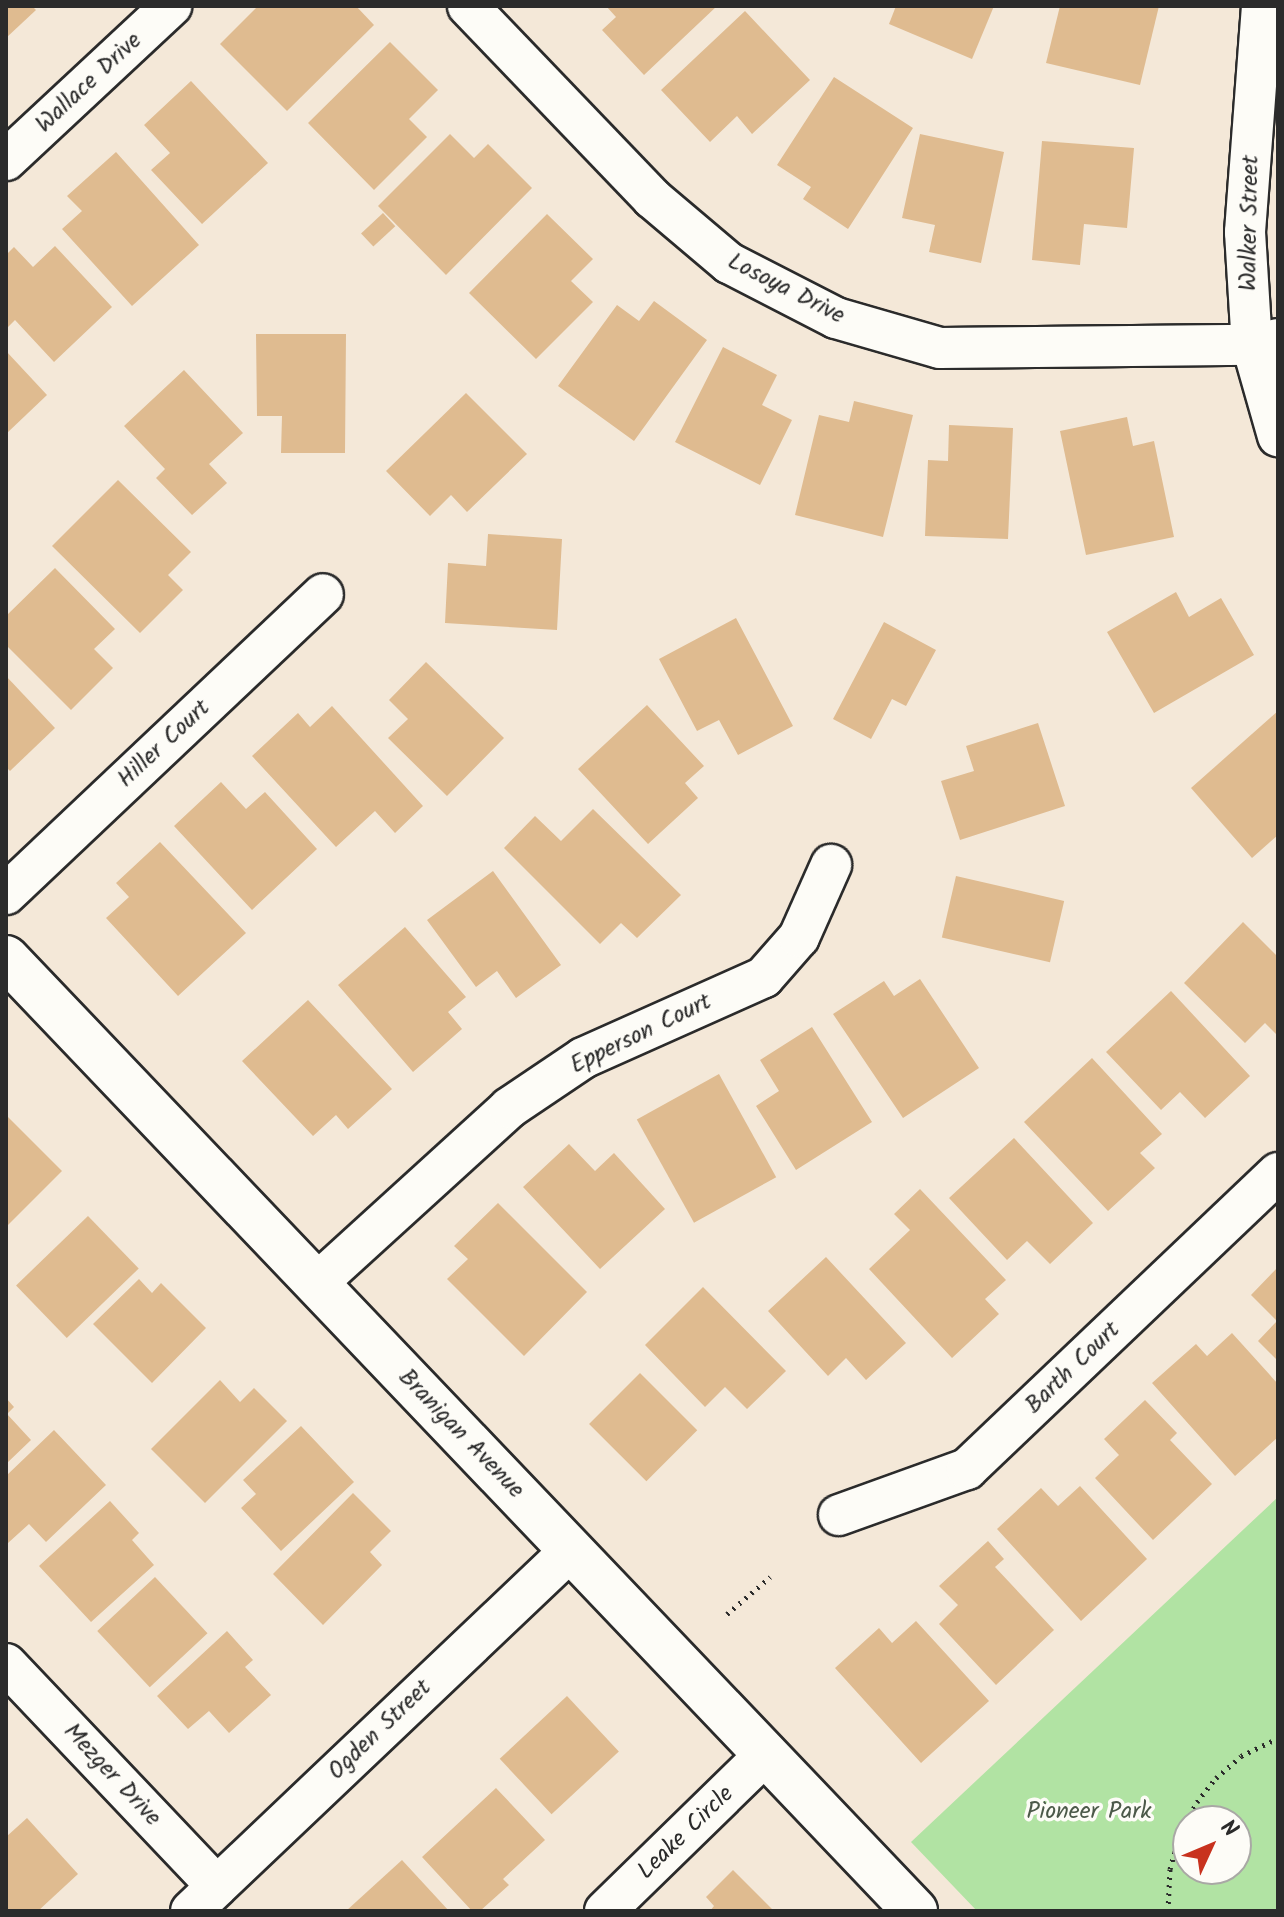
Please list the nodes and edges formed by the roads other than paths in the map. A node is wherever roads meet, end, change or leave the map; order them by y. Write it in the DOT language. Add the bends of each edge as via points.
graph roads {
  1 [pos="171,6"];
  2 [pos="468,6"];
  3 [pos="1262,6"];
  4 [pos="6,160"];
  5 [pos="1265,342"];
  6 [pos="1278,436"];
  7 [pos="323,594"];
  8 [pos="831,865"];
  9 [pos="6,894"];
  10 [pos="6,958"];
  11 [pos="1278,1173"];
  12 [pos="317,1283"];
  13 [pos="839,1515"];
  14 [pos="570,1551"];
  15 [pos="6,1664"];
  16 [pos="767,1753"];
  17 [pos="204,1898"];
  18 [pos="605,1911"];
  19 [pos="915,1911"];
  1 -- 4 [label="street, Wallace Drive"];
  2 -- 5 [label="street, Losoya Drive" via="652,198 729,263 836,318 940,348"];
  3 -- 5 [label="street, Walker Street" via="1245,232"];
  5 -- 6 [label="street, Walker Street"];
  7 -- 9 [label="street, Hiller Court"];
  8 -- 12 [label="street, Epperson Court" via="799,937 764,977 583,1058 509,1108"];
  10 -- 12 [label="street, Branigan Avenue"];
  11 -- 13 [label="street, Barth Court" via="967,1469"];
  12 -- 14 [label="street, Branigan Avenue"];
  14 -- 16 [label="street, Branigan Avenue"];
  14 -- 17 [label="street, Ogden Street"];
  15 -- 17 [label="street, Mezger Drive"];
  16 -- 18 [label="street, Leake Circle"];
  16 -- 19 [label="street, Branigan Avenue"];
}
